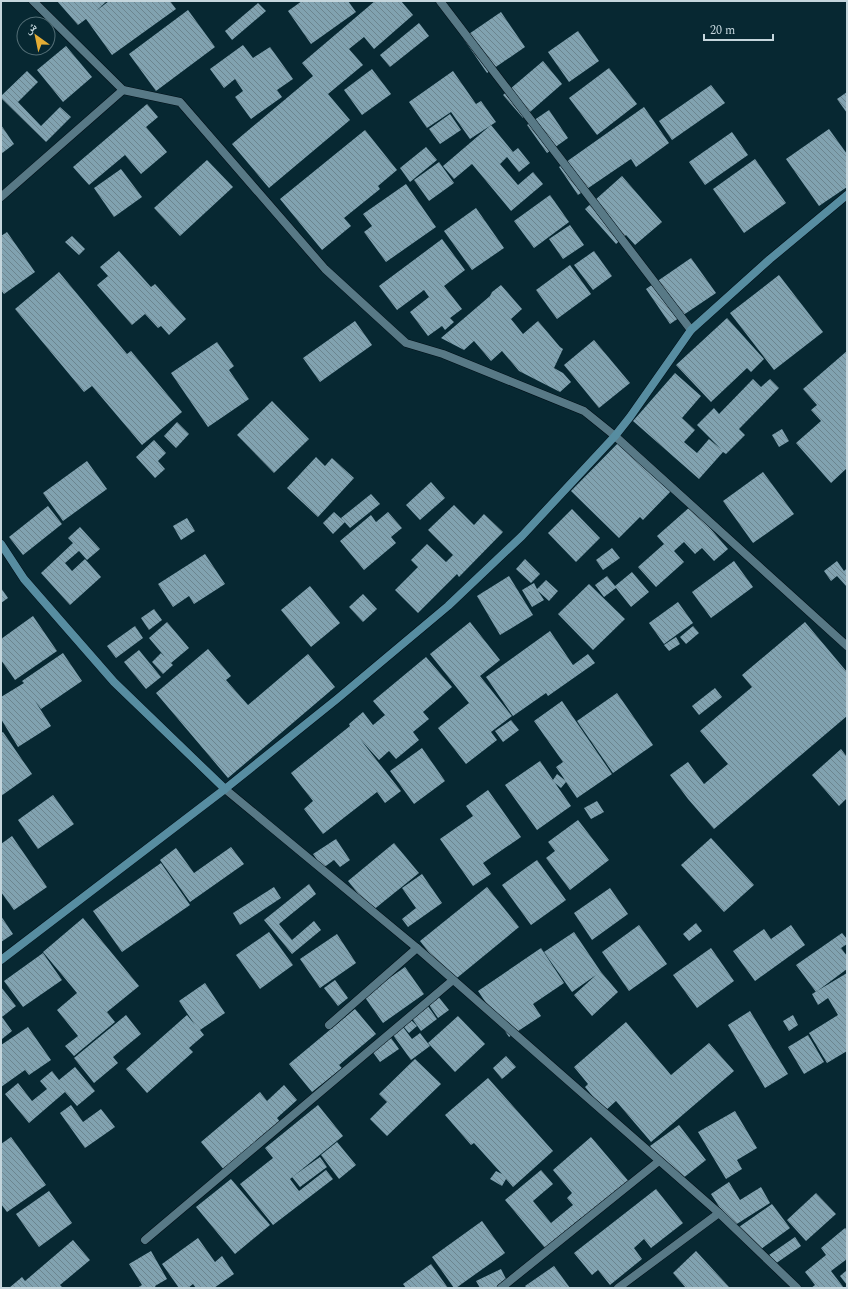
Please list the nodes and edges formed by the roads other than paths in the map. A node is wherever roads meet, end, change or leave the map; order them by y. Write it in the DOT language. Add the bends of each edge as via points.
graph roads {
  1 [pos="33,1"];
  2 [pos="440,1"];
  3 [pos="123,90"];
  4 [pos="847,195"];
  5 [pos="1,196"];
  6 [pos="691,330"];
  7 [pos="615,436"];
  8 [pos="1,544"];
  9 [pos="847,646"];
  10 [pos="225,789"];
  11 [pos="417,948"];
  12 [pos="1,960"];
  13 [pos="453,980"];
  14 [pos="329,1025"];
  15 [pos="659,1161"];
  16 [pos="719,1213"];
  17 [pos="145,1240"];
  18 [pos="501,1288"];
  19 [pos="618,1288"];
  20 [pos="797,1288"];
  1 -- 3 [label="street"];
  2 -- 6 [label="street"];
  3 -- 5 [label="street"];
  3 -- 7 [label="street" via="180,102 325,269 406,343 443,354 584,411"];
  4 -- 6 [label="street"];
  6 -- 7 [label="street"];
  7 -- 9 [label="street"];
  7 -- 10 [label="street" via="522,536 448,606"];
  8 -- 10 [label="street" via="24,579 114,682"];
  10 -- 11 [label="street"];
  10 -- 12 [label="street"];
  11 -- 13 [label="street"];
  11 -- 14 [label="street"];
  13 -- 15 [label="street"];
  13 -- 17 [label="street"];
  15 -- 16 [label="street"];
  15 -- 18 [label="street"];
  16 -- 19 [label="street"];
  16 -- 20 [label="street"];
}
